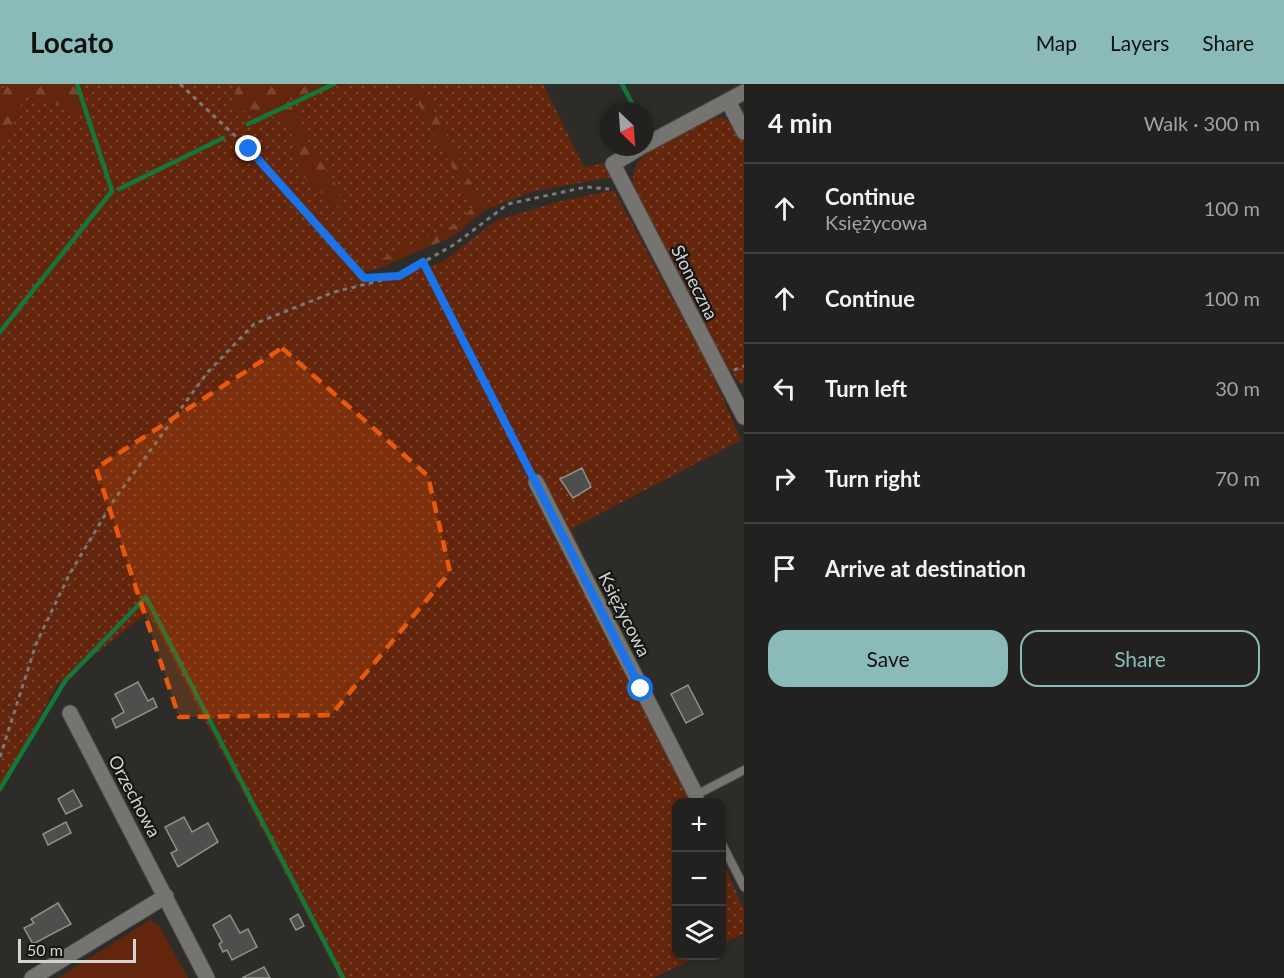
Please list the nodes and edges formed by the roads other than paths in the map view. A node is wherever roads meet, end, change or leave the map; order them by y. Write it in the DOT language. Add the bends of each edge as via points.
graph roads {
  1 [pos="744,92"];
  2 [pos="728,101"];
  3 [pos="744,132"];
  4 [pos="654,140"];
  5 [pos="626,156"];
  6 [pos="744,417"];
  7 [pos="536,482"];
  8 [pos="70,713"];
  9 [pos="744,770"];
  10 [pos="697,798"];
  11 [pos="700,798"];
  12 [pos="726,852"];
  13 [pos="744,887"];
  14 [pos="165,896"];
  15 [pos="32,978"];
  16 [pos="207,978"];
  1 -- 2 [label="street"];
  2 -- 3 [label="street"];
  2 -- 4 [label="street"];
  5 -- 6 [label="street, Słoneczna" via="613,164"];
  7 -- 10 [label="street, Księżycowa"];
  8 -- 14 [label="street, Orzechowa"];
  9 -- 11 [label="lane, Księżycowa"];
  12 -- 13 [label="lane"];
  14 -- 15 [label="street"];
  14 -- 16 [label="street, Orzechowa"];
}
